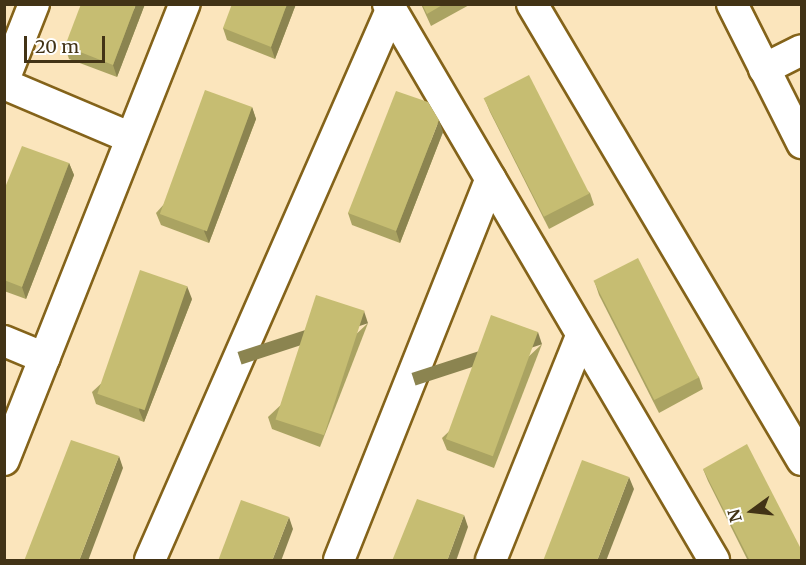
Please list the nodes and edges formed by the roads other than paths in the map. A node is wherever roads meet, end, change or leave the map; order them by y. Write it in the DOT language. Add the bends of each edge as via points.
graph roads {
  1 [pos="34,4"];
  2 [pos="184,4"];
  3 [pos="532,4"];
  4 [pos="732,4"];
  5 [pos="390,7"];
  6 [pos="801,50"];
  7 [pos="764,69"];
  8 [pos="4,82"];
  9 [pos="132,138"];
  10 [pos="801,143"];
  11 [pos="491,179"];
  12 [pos="581,336"];
  13 [pos="4,341"];
  14 [pos="45,358"];
  15 [pos="4,460"];
  16 [pos="801,460"];
  17 [pos="150,561"];
  18 [pos="339,561"];
  19 [pos="491,561"];
  20 [pos="714,561"];
  1 -- 8 [label="street"];
  2 -- 9 [label="street"];
  3 -- 16 [label="street"];
  4 -- 7 [label="street"];
  5 -- 11 [label="street"];
  5 -- 17 [label="street"];
  6 -- 7 [label="street"];
  7 -- 10 [label="street"];
  8 -- 9 [label="street"];
  9 -- 14 [label="street"];
  11 -- 12 [label="street"];
  11 -- 18 [label="street"];
  12 -- 19 [label="street"];
  12 -- 20 [label="street"];
  13 -- 14 [label="street"];
  14 -- 15 [label="street"];
}
